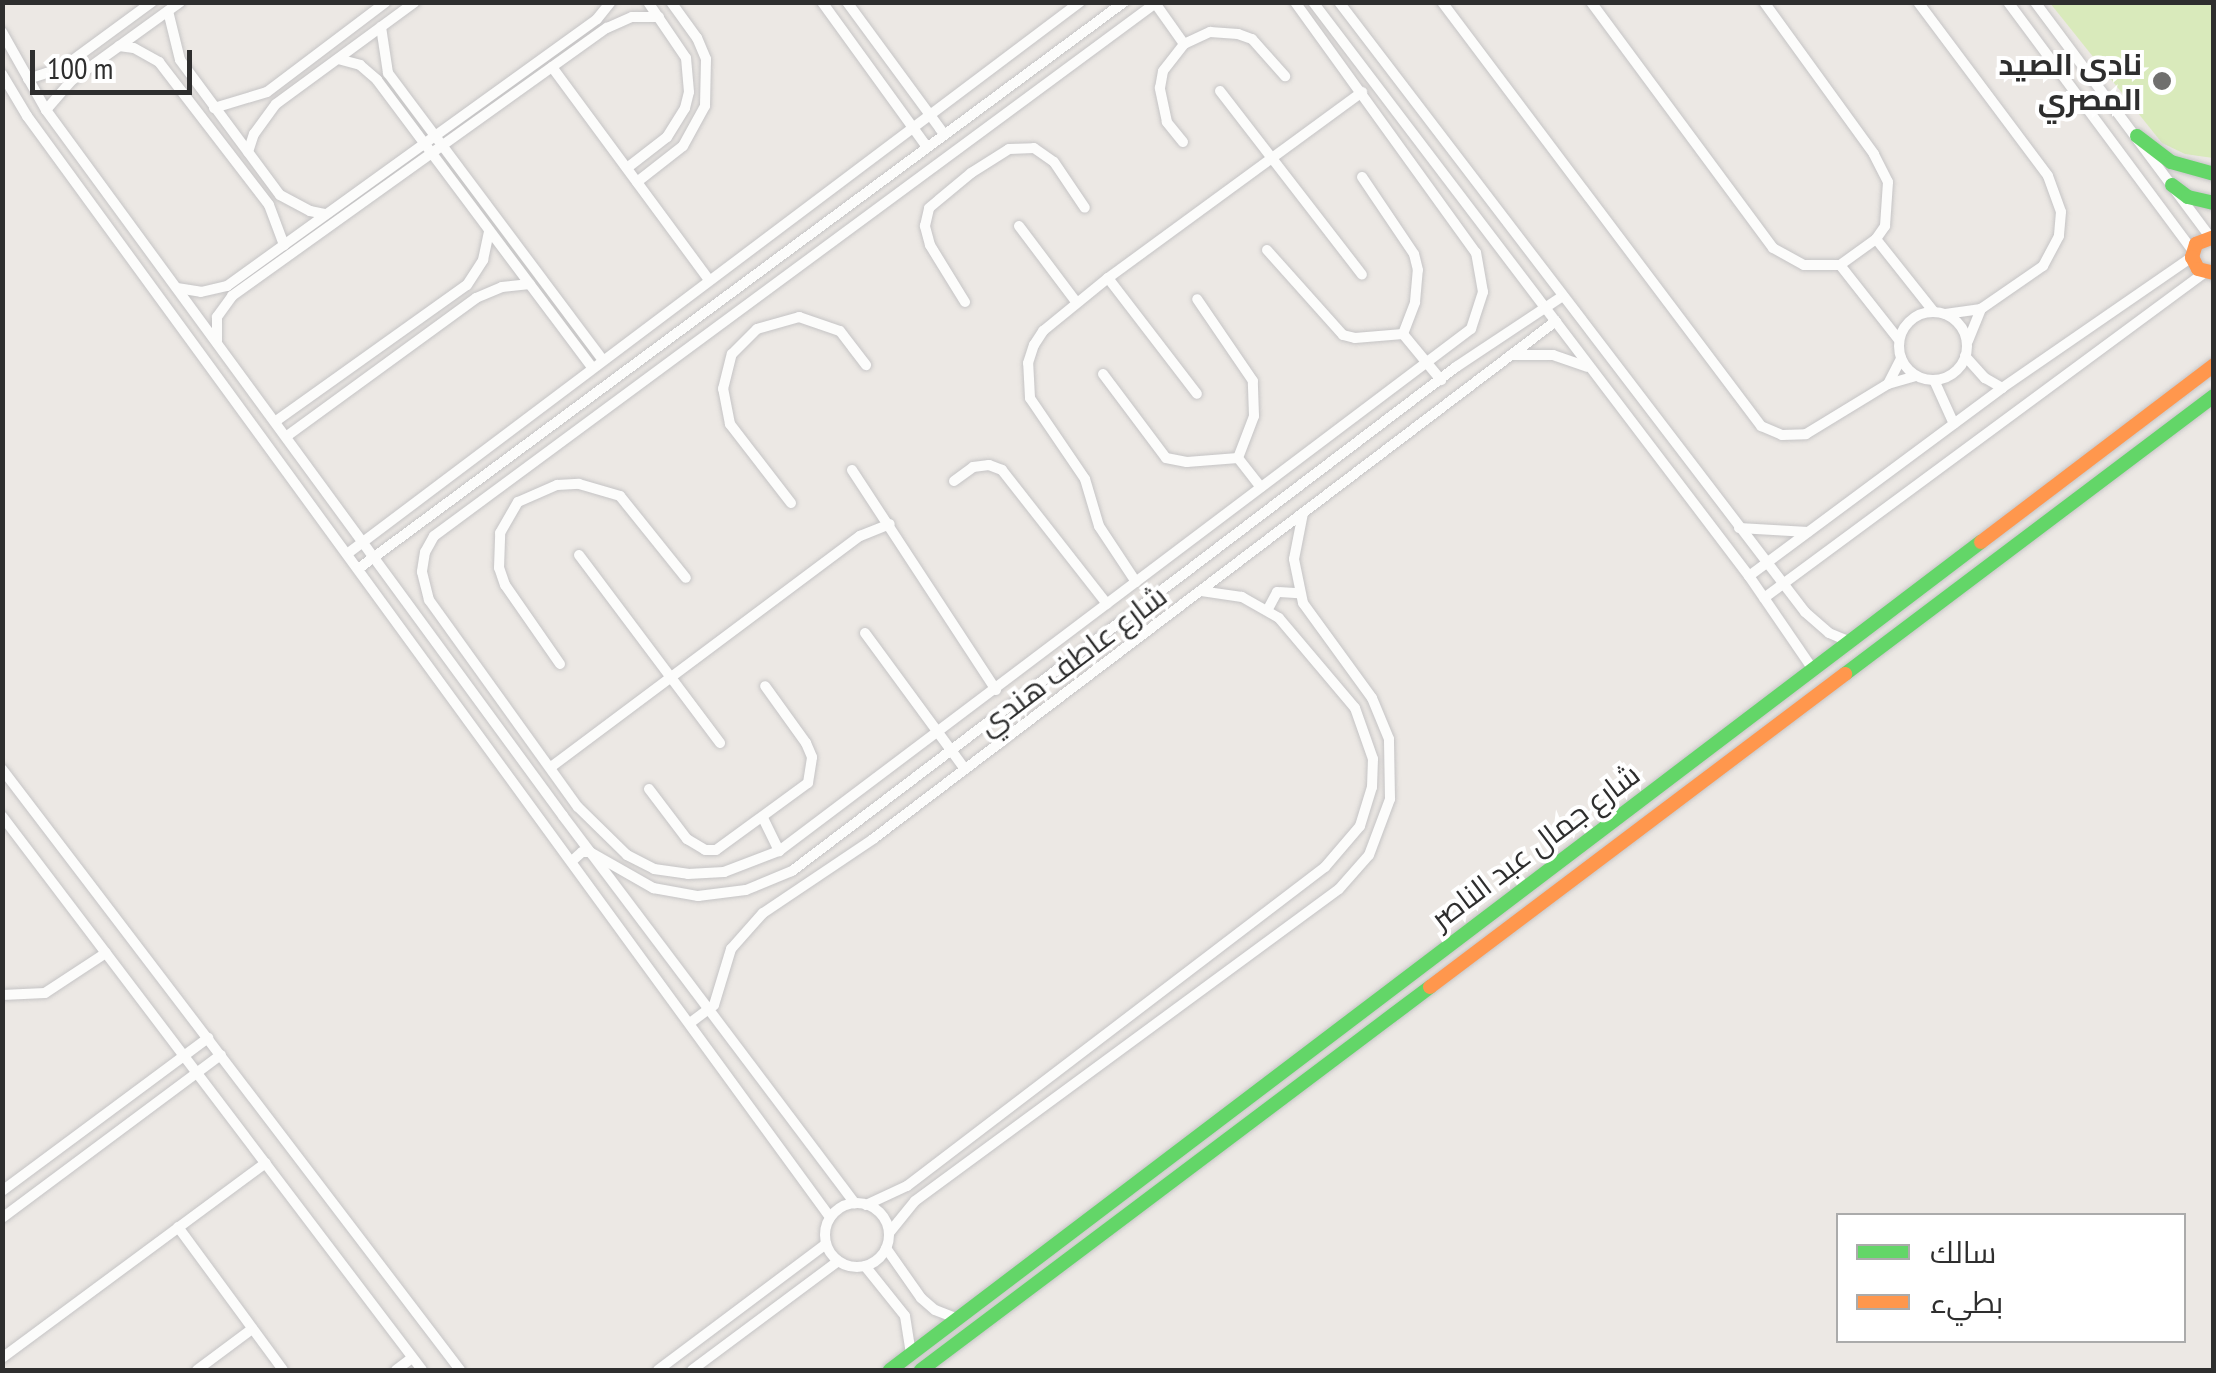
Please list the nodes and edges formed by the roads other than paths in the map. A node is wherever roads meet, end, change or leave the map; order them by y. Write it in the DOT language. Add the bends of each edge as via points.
graph roads {
  1 [pos="124,2"];
  2 [pos="152,2"];
  3 [pos="180,2"];
  4 [pos="386,2"];
  5 [pos="416,2"];
  6 [pos="611,2"];
  7 [pos="648,2"];
  8 [pos="671,2"];
  9 [pos="822,2"];
  10 [pos="847,2"];
  11 [pos="1080,2"];
  12 [pos="1124,2"];
  13 [pos="1296,2"];
  14 [pos="1313,2"];
  15 [pos="1339,2"];
  16 [pos="1442,2"];
  17 [pos="1591,2"];
  18 [pos="1764,2"];
  19 [pos="1918,2"];
  20 [pos="2008,2"];
  21 [pos="2035,2"];
  22 [pos="1156,3"];
  23 [pos="136,9"];
  24 [pos="168,12"];
  25 [pos="659,18"];
  26 [pos="2054,26"];
  27 [pos="382,27"];
  28 [pos="2,32"];
  29 [pos="2037,40"];
  30 [pos="1184,44"];
  31 [pos="120,46"];
  32 [pos="338,59"];
  33 [pos="552,67"];
  34 [pos="2,74"];
  35 [pos="1286,76"];
  36 [pos="28,79"];
  37 [pos="1220,91"];
  38 [pos="1362,92"];
  39 [pos="214,108"];
  40 [pos="46,110"];
  41 [pos="931,116"];
  42 [pos="914,129"];
  43 [pos="944,134"];
  44 [pos="435,136"];
  45 [pos="2137,136"];
  46 [pos="1183,142"];
  47 [pos="424,143"];
  48 [pos="442,146"];
  49 [pos="927,147"];
  50 [pos="248,152"];
  51 [pos="954,152"];
  52 [pos="432,154"];
  53 [pos="1272,158"];
  54 [pos="627,168"];
  55 [pos="971,173"];
  56 [pos="2214,174"];
  57 [pos="1362,177"];
  58 [pos="637,182"];
  59 [pos="2172,184"];
  60 [pos="2214,203"];
  61 [pos="1085,208"];
  62 [pos="326,214"];
  63 [pos="1018,226"];
  64 [pos="489,230"];
  65 [pos="2212,237"];
  66 [pos="1876,239"];
  67 [pos="284,245"];
  68 [pos="1268,250"];
  69 [pos="2192,254"];
  70 [pos="1840,265"];
  71 [pos="2209,273"];
  72 [pos="1362,275"];
  73 [pos="1108,278"];
  74 [pos="709,280"];
  75 [pos="530,284"];
  76 [pos="176,287"];
  77 [pos="1562,296"];
  78 [pos="1197,299"];
  79 [pos="965,302"];
  80 [pos="1077,304"];
  81 [pos="742,308"];
  82 [pos="1546,308"];
  83 [pos="1980,310"];
  84 [pos="1939,313"];
  85 [pos="1556,321"];
  86 [pos="1520,325"];
  87 [pos="757,329"];
  88 [pos="1403,334"];
  89 [pos="1899,340"];
  90 [pos="1530,341"];
  91 [pos="218,342"];
  92 [pos="1966,350"];
  93 [pos="1510,355"];
  94 [pos="602,358"];
  95 [pos="1901,358"];
  96 [pos="1427,363"];
  97 [pos="866,365"];
  98 [pos="2214,365"];
  99 [pos="591,366"];
  100 [pos="1593,370"];
  101 [pos="1103,374"];
  102 [pos="1916,376"];
  103 [pos="1440,380"];
  104 [pos="1934,380"];
  105 [pos="1888,384"];
  106 [pos="2002,388"];
  107 [pos="1197,394"];
  108 [pos="2214,396"];
  109 [pos="276,421"];
  110 [pos="1954,424"];
  111 [pos="287,436"];
  112 [pos="1238,458"];
  113 [pos="852,470"];
  114 [pos="954,481"];
  115 [pos="504,484"];
  116 [pos="1261,487"];
  117 [pos="518,502"];
  118 [pos="792,503"];
  119 [pos="1303,512"];
  120 [pos="890,524"];
  121 [pos="1738,527"];
  122 [pos="1808,532"];
  123 [pos="364,540"];
  124 [pos="347,554"];
  125 [pos="580,555"];
  126 [pos="376,556"];
  127 [pos="1769,562"];
  128 [pos="358,569"];
  129 [pos="1749,576"];
  130 [pos="686,578"];
  131 [pos="1136,582"];
  132 [pos="1785,582"];
  133 [pos="1200,590"];
  134 [pos="1299,593"];
  135 [pos="1764,598"];
  136 [pos="1107,604"];
  137 [pos="1268,609"];
  138 [pos="865,633"];
  139 [pos="1848,641"];
  140 [pos="560,664"];
  141 [pos="1812,668"];
  142 [pos="671,677"];
  143 [pos="765,686"];
  144 [pos="996,690"];
  145 [pos="938,735"];
  146 [pos="720,743"];
  147 [pos="951,752"];
  148 [pos="550,767"];
  149 [pos="2,769"];
  150 [pos="964,769"];
  151 [pos="649,789"];
  152 [pos="2,816"];
  153 [pos="763,818"];
  154 [pos="779,851"];
  155 [pos="590,852"];
  156 [pos="572,861"];
  157 [pos="106,952"];
  158 [pos="2,995"];
  159 [pos="710,1010"];
  160 [pos="690,1023"];
  161 [pos="208,1038"];
  162 [pos="221,1055"];
  163 [pos="185,1056"];
  164 [pos="196,1072"];
  165 [pos="1277,1076"];
  166 [pos="1287,1092"];
  167 [pos="1242,1104"];
  168 [pos="1254,1119"];
  169 [pos="266,1164"];
  170 [pos="2,1191"];
  171 [pos="860,1204"];
  172 [pos="830,1217"];
  173 [pos="2,1218"];
  174 [pos="178,1227"];
  175 [pos="889,1234"];
  176 [pos="826,1244"];
  177 [pos="886,1248"];
  178 [pos="838,1261"];
  179 [pos="866,1266"];
  180 [pos="960,1320"];
  181 [pos="252,1328"];
  182 [pos="911,1356"];
  183 [pos="2,1358"];
  184 [pos="412,1358"];
  185 [pos="198,1370"];
  186 [pos="283,1370"];
  187 [pos="396,1370"];
  188 [pos="422,1370"];
  189 [pos="460,1370"];
  190 [pos="658,1370"];
  191 [pos="692,1370"];
  192 [pos="890,1370"];
  193 [pos="921,1370"];
  1 -- 23 [label="street"];
  2 -- 23 [label="street"];
  3 -- 24 [label="street"];
  4 -- 39 [label="street" via="267,92"];
  5 -- 27 [label="street"];
  6 -- 44 [label="street"];
  7 -- 25 [label="street"];
  8 -- 58 [label="street" via="706,60 706,106 683,146"];
  9 -- 42 [label="street"];
  10 -- 41 [label="street"];
  11 -- 41 [label="street"];
  12 -- 43 [label="street"];
  13 -- 38 [label="street"];
  14 -- 82 [label="street"];
  15 -- 77 [label="street"];
  16 -- 105 [label="street" via="1752,419 1771,432 1806,434"];
  17 -- 70 [label="street" via="1772,248 1804,265"];
  18 -- 66 [label="street" via="1883,167 1889,212"];
  19 -- 83 [label="street" via="2059,200 2061,225 2050,257"];
  20 -- 29 [label="street"];
  21 -- 26 [label="street"];
  22 -- 30 [label="street"];
  22 -- 51 [label="street"];
  23 -- 36 [label="street" via="62,68"];
  24 -- 31 [label="street"];
  24 -- 39 [label="street" via="180,60"];
  25 -- 33 [label="street" via="619,21"];
  25 -- 54 [label="street" via="686,58 690,92 678,124"];
  26 -- 29 [label="street"];
  26 -- 45 [label="street"];
  27 -- 32 [label="street"];
  27 -- 44 [label="street" via="388,73"];
  28 -- 36 [label="street"];
  29 -- 69 [label="street"];
  30 -- 35 [label="street" via="1210,32 1238,34 1252,39"];
  30 -- 46 [label="street" via="1171,56 1160,88 1168,122"];
  31 -- 40 [label="street" via="61,90"];
  31 -- 67 [label="street" via="159,62 269,205"];
  32 -- 47 [label="street" via="369,71"];
  32 -- 50 [label="street" via="276,104"];
  33 -- 48 [label="street"];
  33 -- 54 [label="street"];
  34 -- 124 [label="street"];
  36 -- 40 [label="street"];
  37 -- 53 [label="street"];
  38 -- 53 [label="street"];
  38 -- 96 [label="street" via="1461,228 1480,266 1478,318"];
  39 -- 50 [label="street"];
  40 -- 76 [label="street"];
  41 -- 42 [label="street"];
  41 -- 43 [label="street"];
  42 -- 49 [label="street"];
  42 -- 74 [label="street"];
  43 -- 49 [label="street"];
  44 -- 47 [label="street"];
  44 -- 48 [label="street"];
  45 -- 56 [label="main road" via="2171,162"];
  45 -- 59 [label="street"];
  47 -- 52 [label="street"];
  47 -- 62 [label="street"];
  48 -- 52 [label="street"];
  48 -- 94 [label="street"];
  49 -- 126 [label="street"];
  50 -- 62 [label="street" via="280,195"];
  51 -- 55 [label="street"];
  51 -- 81 [label="street"];
  52 -- 64 [label="street"];
  52 -- 91 [label="street" via="232,296 217,317"];
  53 -- 72 [label="street"];
  53 -- 73 [label="street"];
  54 -- 58 [label="street"];
  55 -- 61 [label="street" via="1009,149 1034,148 1054,162"];
  55 -- 79 [label="street" via="930,208 925,226"];
  57 -- 88 [label="street" via="1414,254 1415,302"];
  58 -- 74 [label="street"];
  59 -- 60 [label="main road" via="2188,197"];
  59 -- 65 [label="street"];
  62 -- 67 [label="street"];
  63 -- 80 [label="street"];
  64 -- 75 [label="street"];
  64 -- 109 [label="street" via="484,260 466,285"];
  65 -- 69 [label="main road"];
  66 -- 70 [label="street"];
  66 -- 84 [label="street"];
  67 -- 76 [label="street" via="227,286 201,292"];
  68 -- 88 [label="street" via="1343,334"];
  69 -- 71 [label="main road"];
  69 -- 106 [label="street"];
  70 -- 89 [label="street"];
  71 -- 132 [label="street"];
  73 -- 80 [label="street"];
  73 -- 107 [label="street"];
  74 -- 94 [label="street"];
  75 -- 99 [label="street"];
  75 -- 111 [label="street" via="476,298"];
  76 -- 91 [label="street"];
  77 -- 82 [label="street, شارع عاطف هندي"];
  77 -- 121 [label="street"];
  78 -- 112 [label="street" via="1252,381 1254,416"];
  80 -- 131 [label="street" via="1042,331 1028,362 1030,398 1092,492 1099,526"];
  81 -- 87 [label="street"];
  81 -- 115 [label="street"];
  82 -- 85 [label="street"];
  82 -- 86 [label="street, شارع عاطف هندي"];
  83 -- 84 [label="street"];
  83 -- 92 [label="street"];
  84 -- 89 [label="street" via="1911,320"];
  84 -- 92 [label="street" via="1960,325"];
  85 -- 90 [label="street, شارع عاطف هندي"];
  85 -- 100 [label="street"];
  86 -- 90 [label="street" via="1530,328"];
  86 -- 103 [label="street, شارع عاطف هندي"];
  87 -- 97 [label="street" via="799,317 820,321 848,338"];
  87 -- 118 [label="street" via="732,354 724,407"];
  88 -- 96 [label="street"];
  89 -- 95 [label="street"];
  90 -- 93 [label="street, شارع عاطف هندي"];
  91 -- 109 [label="street"];
  92 -- 104 [label="street" via="1953,373"];
  92 -- 106 [label="street" via="1984,378"];
  93 -- 100 [label="street" via="1553,355"];
  93 -- 119 [label="street, شارع عاطف هندي"];
  94 -- 99 [label="street"];
  95 -- 102 [label="street"];
  95 -- 105 [label="street"];
  96 -- 103 [label="street"];
  96 -- 116 [label="street"];
  98 -- 139 [label="main road, شارع جمال عبد الناصر"];
  99 -- 123 [label="street"];
  100 -- 129 [label="street"];
  101 -- 112 [label="street" via="1166,458"];
  102 -- 104 [label="street"];
  102 -- 105 [label="street"];
  103 -- 147 [label="street, شارع عاطف هندي"];
  104 -- 110 [label="street"];
  106 -- 110 [label="street"];
  108 -- 166 [label="main road, شارع جمال عبد الناصر"];
  109 -- 111 [label="street"];
  110 -- 122 [label="street"];
  111 -- 123 [label="street"];
  112 -- 116 [label="street"];
  113 -- 120 [label="street"];
  114 -- 136 [label="street" via="973,466 1002,470"];
  115 -- 117 [label="street"];
  115 -- 148 [label="street" via="434,536 425,552 424,586"];
  116 -- 131 [label="street"];
  117 -- 130 [label="street" via="557,485 620,496"];
  117 -- 140 [label="street" via="500,533 499,568"];
  119 -- 133 [label="street, شارع عاطف هندي"];
  119 -- 134 [label="street" via="1294,547"];
  120 -- 142 [label="street" via="860,536"];
  120 -- 144 [label="street"];
  121 -- 122 [label="street"];
  121 -- 127 [label="street"];
  122 -- 127 [label="street"];
  123 -- 124 [label="street"];
  123 -- 126 [label="street"];
  124 -- 128 [label="street"];
  125 -- 142 [label="street"];
  126 -- 128 [label="street"];
  126 -- 155 [label="street"];
  127 -- 129 [label="street"];
  127 -- 132 [label="street"];
  128 -- 156 [label="street"];
  129 -- 135 [label="street"];
  131 -- 136 [label="street"];
  132 -- 135 [label="street"];
  132 -- 139 [label="street" via="1812,622"];
  133 -- 137 [label="street"];
  133 -- 150 [label="street, شارع عاطف هندي"];
  134 -- 137 [label="street" via="1277,592"];
  134 -- 175 [label="street" via="1372,698 1389,740 1390,799 1368,855 1339,888 915,1201"];
  135 -- 141 [label="street"];
  136 -- 144 [label="street"];
  137 -- 171 [label="street" via="1347,697 1367,733 1372,787 1353,838 1325,868 907,1186"];
  138 -- 145 [label="street"];
  139 -- 141 [label="main road, شارع جمال عبد الناصر"];
  141 -- 165 [label="main road, شارع جمال عبد الناصر"];
  142 -- 146 [label="street"];
  142 -- 148 [label="street"];
  143 -- 153 [label="street" via="806,743 812,771 808,783"];
  144 -- 145 [label="street"];
  145 -- 147 [label="street"];
  145 -- 154 [label="street"];
  147 -- 150 [label="street"];
  147 -- 155 [label="street, شارع عاطف هندي" via="806,862 746,890 668,893"];
  148 -- 154 [label="street" via="603,836 654,869 724,872"];
  149 -- 161 [label="street"];
  150 -- 159 [label="street, شارع عاطف هندي" via="753,921 731,950"];
  151 -- 153 [label="street" via="687,838 705,850 725,846"];
  152 -- 157 [label="street"];
  153 -- 154 [label="street"];
  155 -- 156 [label="street"];
  155 -- 159 [label="street"];
  156 -- 160 [label="street"];
  157 -- 158 [label="street" via="45,992"];
  157 -- 163 [label="street"];
  159 -- 160 [label="street"];
  159 -- 171 [label="street"];
  160 -- 172 [label="street"];
  161 -- 162 [label="street"];
  161 -- 163 [label="street"];
  162 -- 164 [label="street"];
  162 -- 189 [label="street"];
  163 -- 164 [label="street"];
  163 -- 170 [label="street"];
  164 -- 169 [label="street"];
  164 -- 173 [label="street"];
  165 -- 166 [label="main road" via="1278,1089"];
  165 -- 167 [label="main road, شارع جمال عبد الناصر"];
  166 -- 168 [label="main road, شارع جمال عبد الناصر"];
  167 -- 168 [label="main road" via="1252,1107"];
  167 -- 180 [label="main road, شارع جمال عبد الناصر"];
  168 -- 193 [label="main road, شارع جمال عبد الناصر"];
  169 -- 174 [label="street"];
  169 -- 184 [label="street"];
  171 -- 172 [label="street"];
  171 -- 175 [label="street" via="881,1214"];
  172 -- 176 [label="street"];
  174 -- 181 [label="street"];
  174 -- 183 [label="street"];
  175 -- 177 [label="street"];
  176 -- 178 [label="street"];
  176 -- 190 [label="street"];
  177 -- 179 [label="street"];
  177 -- 180 [label="street" via="922,1298"];
  178 -- 179 [label="street"];
  178 -- 191 [label="street"];
  179 -- 182 [label="street" via="906,1316"];
  180 -- 182 [label="main road, شارع جمال عبد الناصر"];
  181 -- 185 [label="street"];
  181 -- 186 [label="street"];
  182 -- 192 [label="main road, شارع جمال عبد الناصر"];
  184 -- 187 [label="street"];
  184 -- 188 [label="street"];
}
